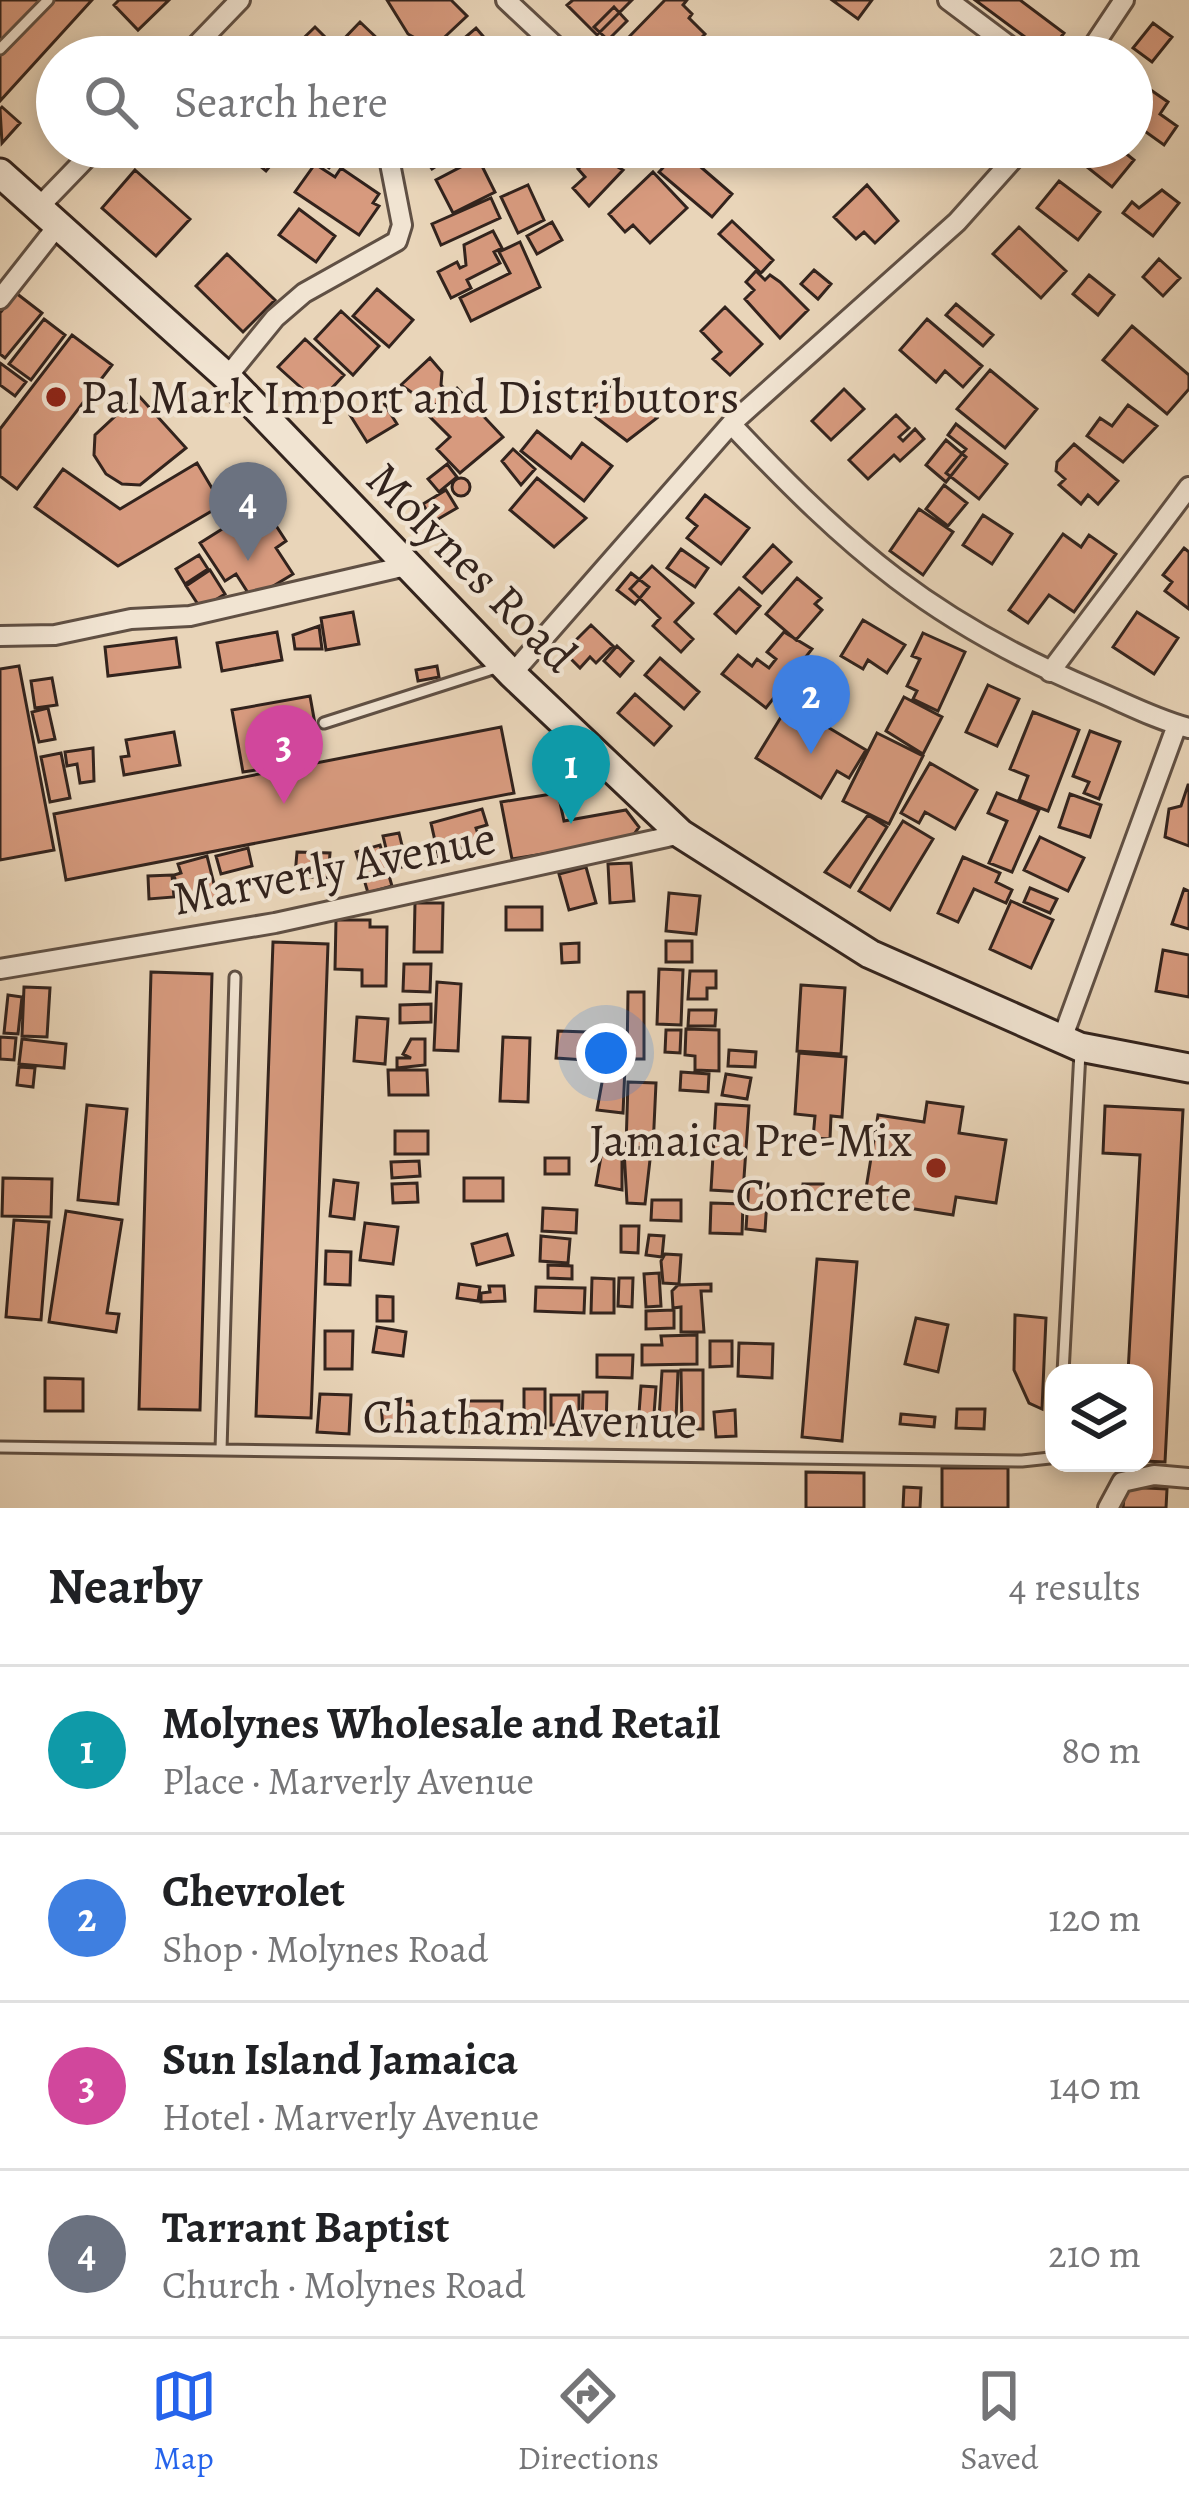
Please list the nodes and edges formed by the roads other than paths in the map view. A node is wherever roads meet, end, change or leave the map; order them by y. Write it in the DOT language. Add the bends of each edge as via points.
graph roads {
  1 [pos="48,0"];
  2 [pos="240,0"];
  3 [pos="948,0"];
  4 [pos="1124,0"];
  5 [pos="511,2"];
  6 [pos="205,36"];
  7 [pos="546,36"];
  8 [pos="996,36"];
  9 [pos="1100,36"];
  10 [pos="0,49"];
  11 [pos="82,168"];
  12 [pos="391,168"];
  13 [pos="1005,168"];
  14 [pos="0,173"];
  15 [pos="49,216"];
  16 [pos="0,299"];
  17 [pos="227,377"];
  18 [pos="731,424"];
  19 [pos="1189,487"];
  20 [pos="406,566"];
  21 [pos="0,636"];
  22 [pos="508,670"];
  23 [pos="1051,672"];
  24 [pos="324,723"];
  25 [pos="1183,727"];
  26 [pos="682,834"];
  27 [pos="0,969"];
  28 [pos="235,977"];
  29 [pos="1071,1043"];
  30 [pos="1189,1068"];
  31 [pos="1063,1364"];
  32 [pos="0,1447"];
  33 [pos="221,1450"];
  34 [pos="1045,1459"];
  35 [pos="1189,1478"];
  36 [pos="1108,1508"];
  1 -- 10 [label="lane"];
  2 -- 6 [label="street"];
  3 -- 8 [label="street"];
  4 -- 9 [label="street"];
  5 -- 7 [label="street"];
  11 -- 15 [label="street"];
  12 -- 17 [label="street" via="402,225 397,241 304,292"];
  13 -- 18 [label="street" via="957,222"];
  14 -- 15 [label="main road, Molynes Road"];
  15 -- 16 [label="street"];
  15 -- 17 [label="main road, Molynes Road"];
  17 -- 20 [label="main road, Molynes Road"];
  18 -- 22 [label="street"];
  18 -- 23 [label="street" via="892,581"];
  19 -- 23 [label="street"];
  20 -- 21 [label="street" via="190,616"];
  20 -- 22 [label="main road, Molynes Road"];
  22 -- 24 [label="lane"];
  22 -- 26 [label="main road, Molynes Road"];
  23 -- 25 [label="street"];
  25 -- 29 [label="street"];
  26 -- 27 [label="street, Marverly Avenue" via="295,919"];
  26 -- 29 [label="main road, Molynes Road" via="870,954"];
  28 -- 33 [label="lane"];
  29 -- 30 [label="main road, Molynes Road"];
  29 -- 31 [label="lane"];
  32 -- 33 [label="lane, Chatham Avenue"];
  33 -- 34 [label="lane, Chatham Avenue"];
  35 -- 36 [label="street" via="1122,1482"];
}
